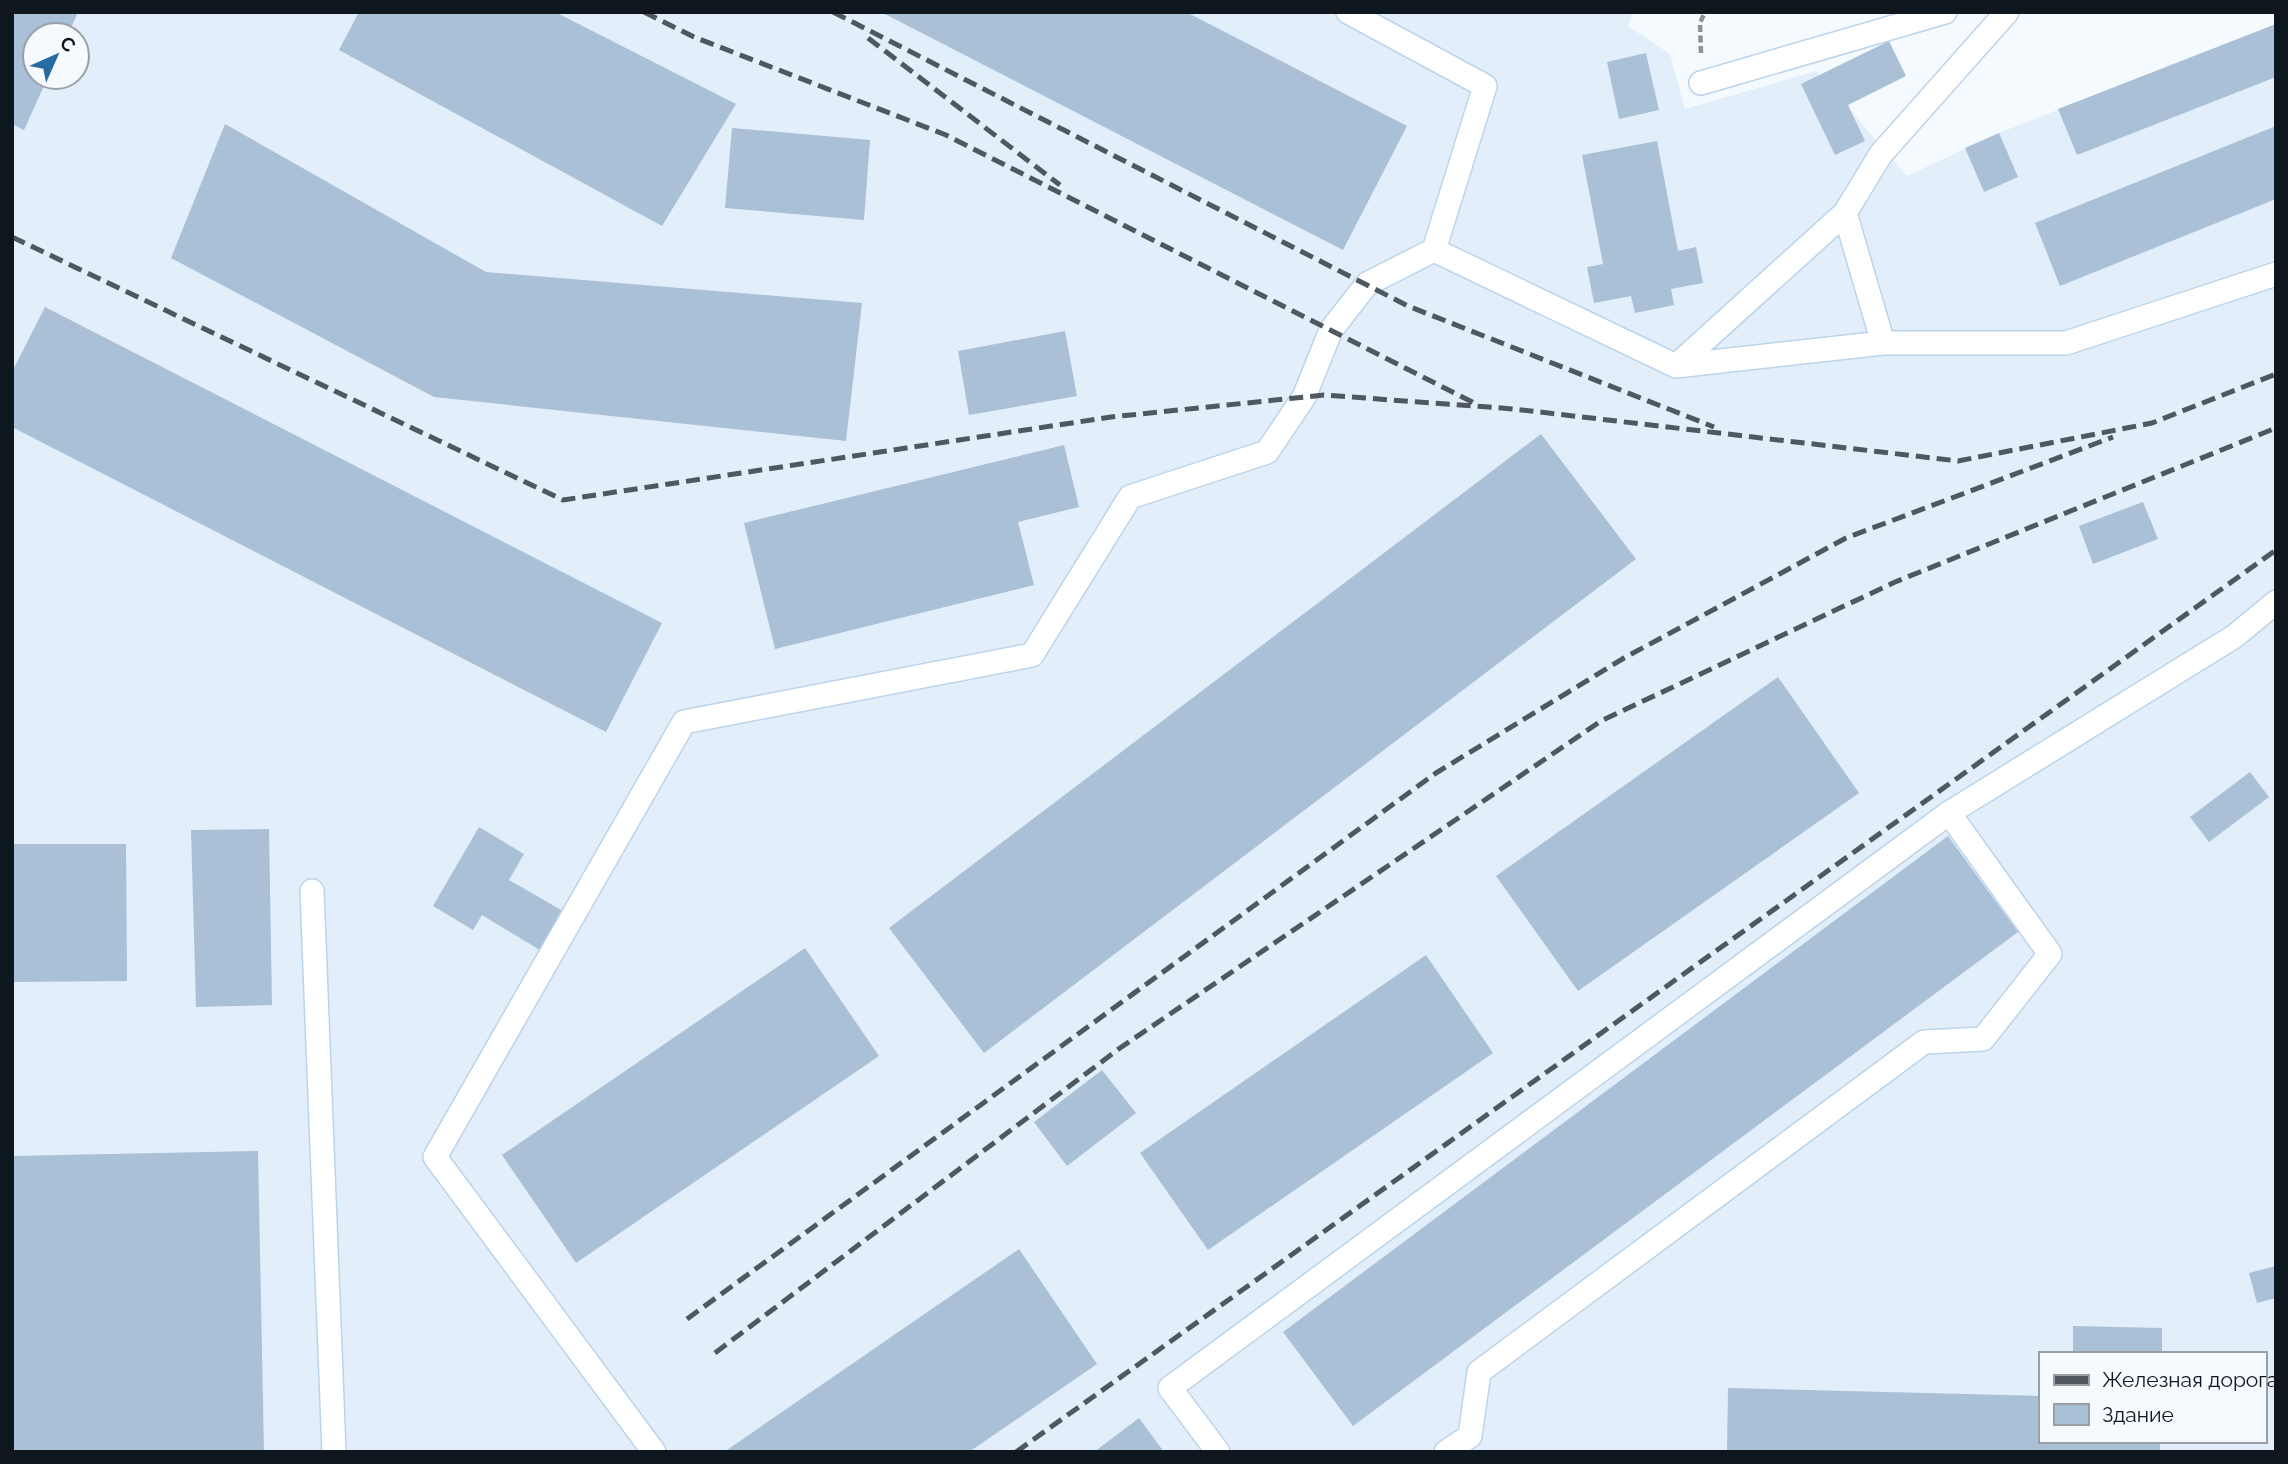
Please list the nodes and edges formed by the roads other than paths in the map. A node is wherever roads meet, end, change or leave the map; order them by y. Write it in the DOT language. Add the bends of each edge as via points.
graph roads {
  1 [pos="1348,12"];
  2 [pos="1945,12"];
  3 [pos="2007,12"];
  4 [pos="1701,83"];
  5 [pos="1845,213"];
  6 [pos="1434,250"];
  7 [pos="2276,274"];
  8 [pos="1883,343"];
  9 [pos="1676,366"];
  10 [pos="2276,602"];
  11 [pos="1949,813"];
  12 [pos="312,891"];
  13 [pos="334,1452"];
  14 [pos="654,1452"];
  15 [pos="1218,1452"];
  16 [pos="1446,1452"];
  1 -- 6 [label="lane" via="1485,86"];
  2 -- 4 [label="lane"];
  3 -- 5 [label="lane" via="1881,154"];
  5 -- 8 [label="lane"];
  5 -- 9 [label="lane"];
  6 -- 9 [label="lane"];
  6 -- 14 [label="lane" via="1367,284 1331,330 1304,397 1267,452 1130,497 1032,655 684,722 435,1157"];
  7 -- 8 [label="lane" via="2066,343"];
  8 -- 9 [label="lane"];
  10 -- 11 [label="lane" via="2235,636"];
  11 -- 15 [label="lane" via="1170,1388"];
  11 -- 16 [label="lane" via="2050,954 2042,965 1983,1039 1924,1042 1479,1372 1469,1436"];
  12 -- 13 [label="lane"];
}
